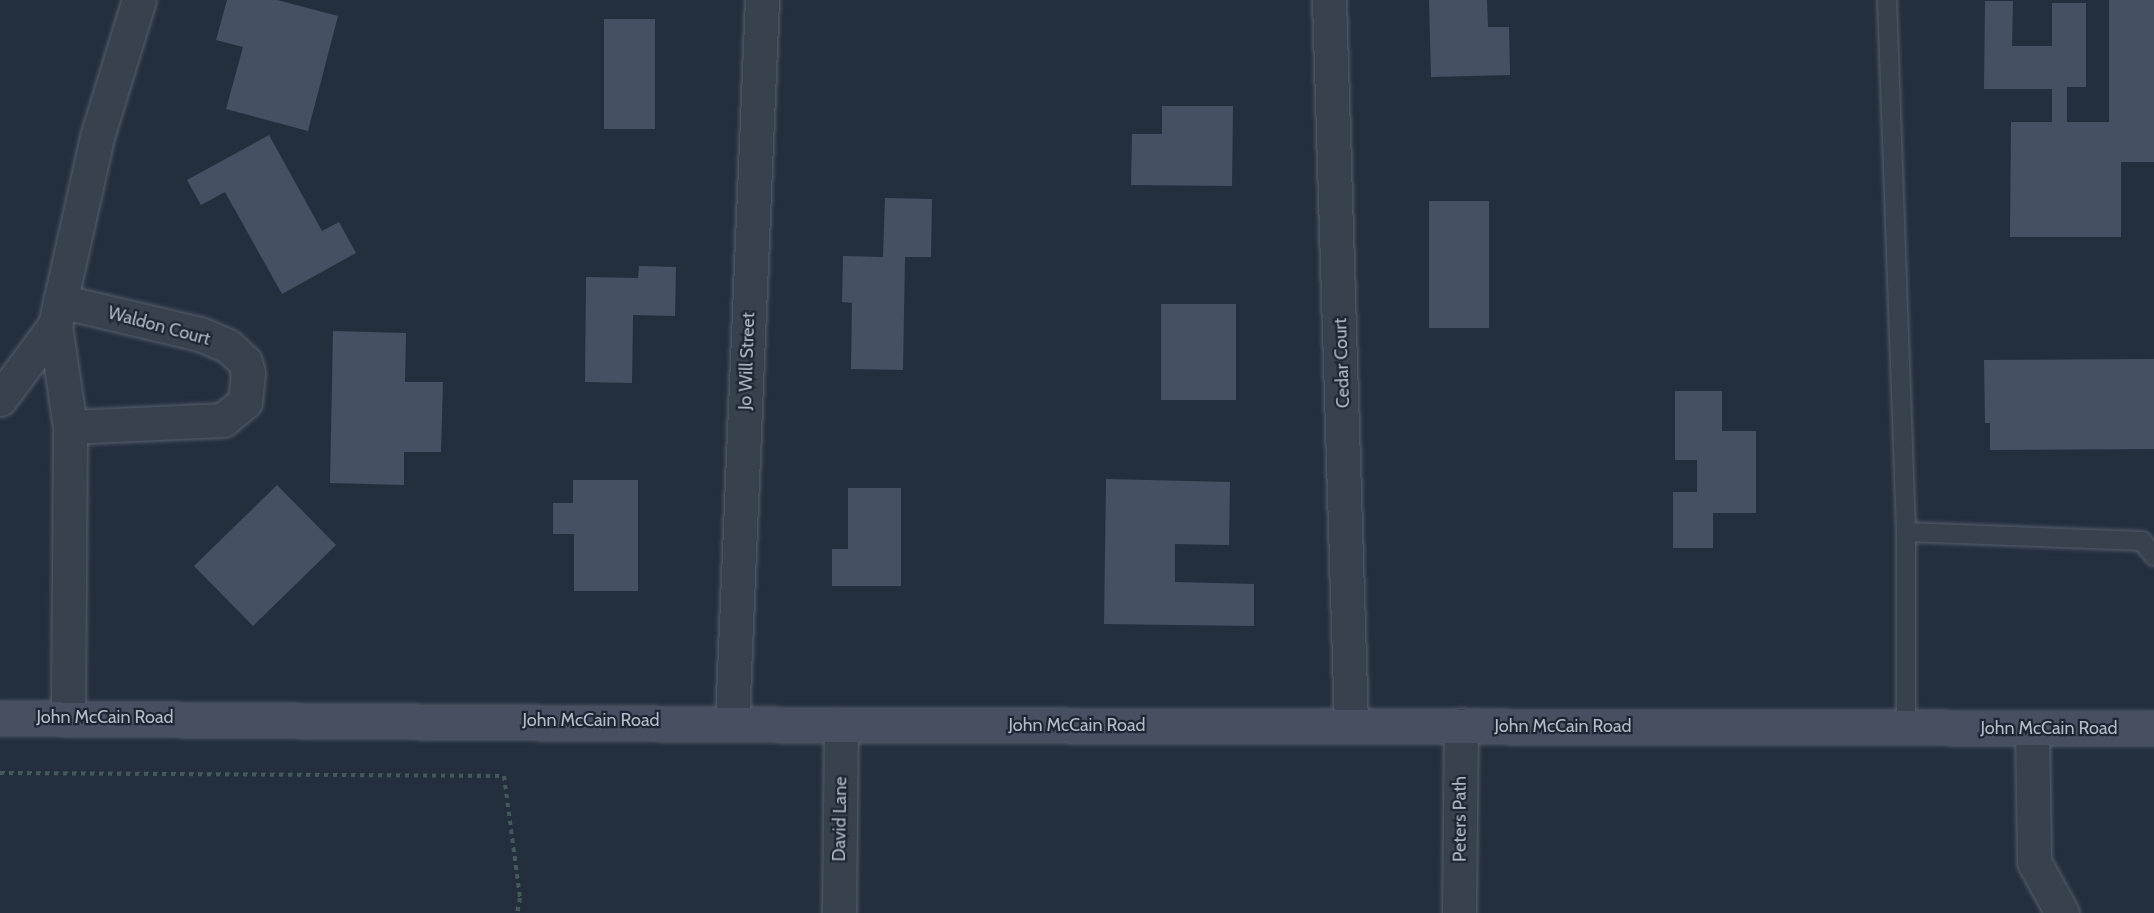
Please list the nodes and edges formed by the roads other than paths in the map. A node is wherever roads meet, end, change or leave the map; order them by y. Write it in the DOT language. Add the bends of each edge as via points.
graph roads {
  1 [pos="139,0"];
  2 [pos="762,0"];
  3 [pos="1329,0"];
  4 [pos="1887,0"];
  5 [pos="58,313"];
  6 [pos="0,399"];
  7 [pos="70,427"];
  8 [pos="1906,532"];
  9 [pos="2154,555"];
  10 [pos="68,717"];
  11 [pos="0,718"];
  12 [pos="732,721"];
  13 [pos="840,725"];
  14 [pos="1461,725"];
  15 [pos="1351,726"];
  16 [pos="1906,728"];
  17 [pos="2032,728"];
  18 [pos="2154,728"];
  19 [pos="838,913"];
  20 [pos="1459,913"];
  21 [pos="2062,913"];
  1 -- 5 [label="street" via="97,137"];
  2 -- 12 [label="street, Jo Will Street"];
  3 -- 15 [label="street, Cedar Court"];
  4 -- 8 [label="lane"];
  5 -- 6 [label="street"];
  5 -- 7 [label="street"];
  5 -- 7 [label="street, Waldon Court" via="200,334 228,346 245,362 248,373 245,402 223,420"];
  7 -- 10 [label="street"];
  8 -- 9 [label="lane" via="2142,541"];
  8 -- 16 [label="lane"];
  10 -- 11 [label="main road, John McCain Road"];
  10 -- 12 [label="main road, John McCain Road"];
  12 -- 13 [label="main road, John McCain Road"];
  13 -- 15 [label="main road, John McCain Road"];
  13 -- 19 [label="street, David Lane"];
  14 -- 15 [label="main road, John McCain Road"];
  14 -- 16 [label="main road, John McCain Road"];
  14 -- 20 [label="street, Peters Path"];
  16 -- 17 [label="main road, John McCain Road"];
  17 -- 18 [label="main road, John McCain Road"];
  17 -- 21 [label="street" via="2034,862"];
}
